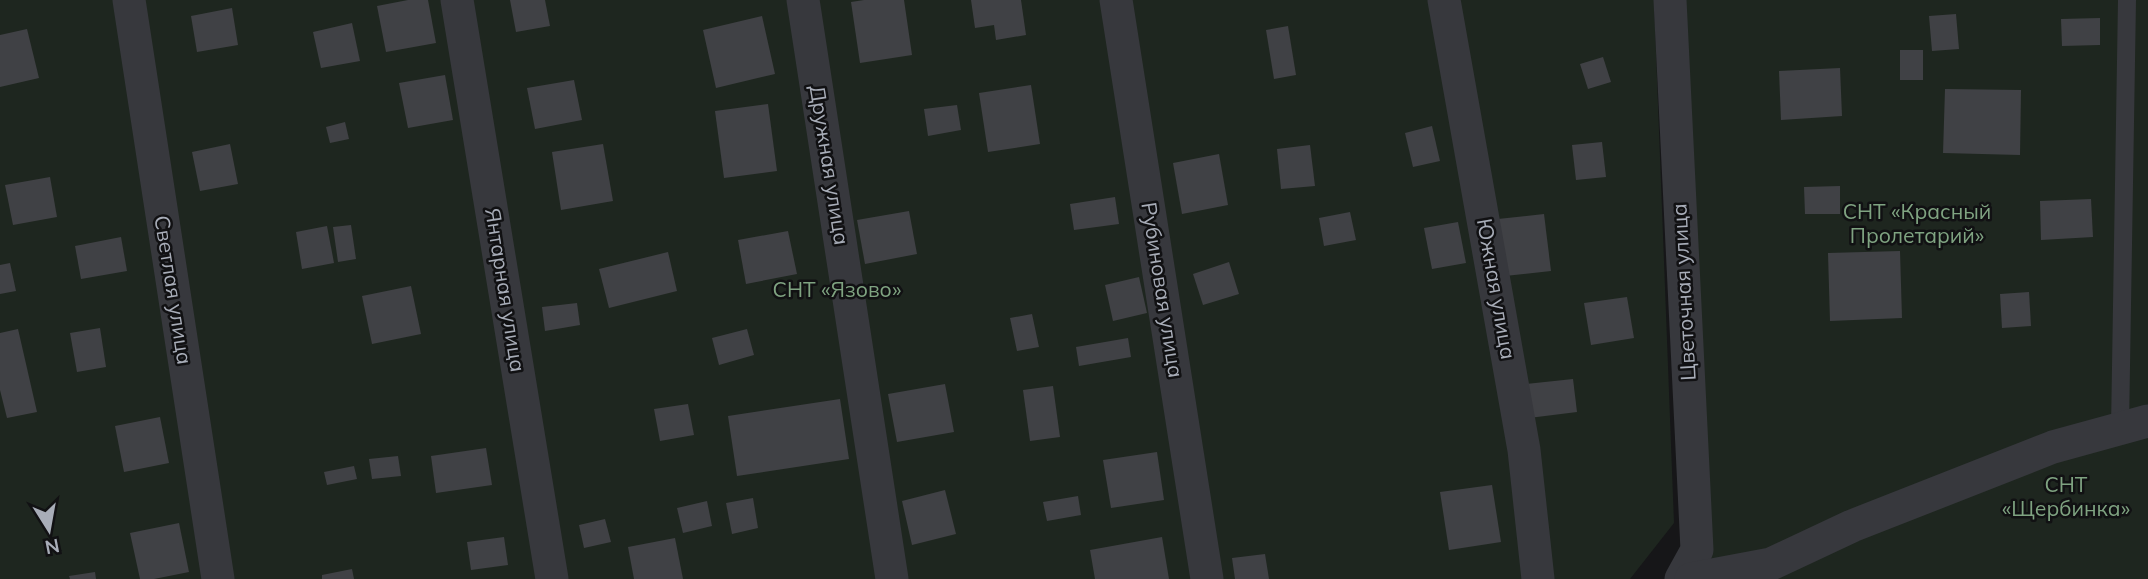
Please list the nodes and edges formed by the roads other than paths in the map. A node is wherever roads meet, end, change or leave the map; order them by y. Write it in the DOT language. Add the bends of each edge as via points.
graph roads {
  1 [pos="129,0"];
  2 [pos="457,0"];
  3 [pos="803,0"];
  4 [pos="1116,0"];
  5 [pos="1444,0"];
  6 [pos="1670,0"];
  7 [pos="2127,0"];
  8 [pos="2134,425"];
  9 [pos="218,579"];
  10 [pos="552,579"];
  11 [pos="892,579"];
  12 [pos="1208,579"];
  13 [pos="1538,579"];
  14 [pos="1681,579"];
  15 [pos="1691,579"];
  1 -- 9 [label="street, Светлая улица"];
  2 -- 10 [label="street, Янтарная улица"];
  3 -- 11 [label="street, Дружная улица"];
  4 -- 12 [label="street, Рубиновая улица"];
  5 -- 13 [label="street, Южная улица" via="1524,450"];
  6 -- 14 [label="street, Цветочная улица" via="1697,550"];
  7 -- 8 [label="lane"];
  8 -- 15 [label="street" via="2053,447 1771,564"];
}
